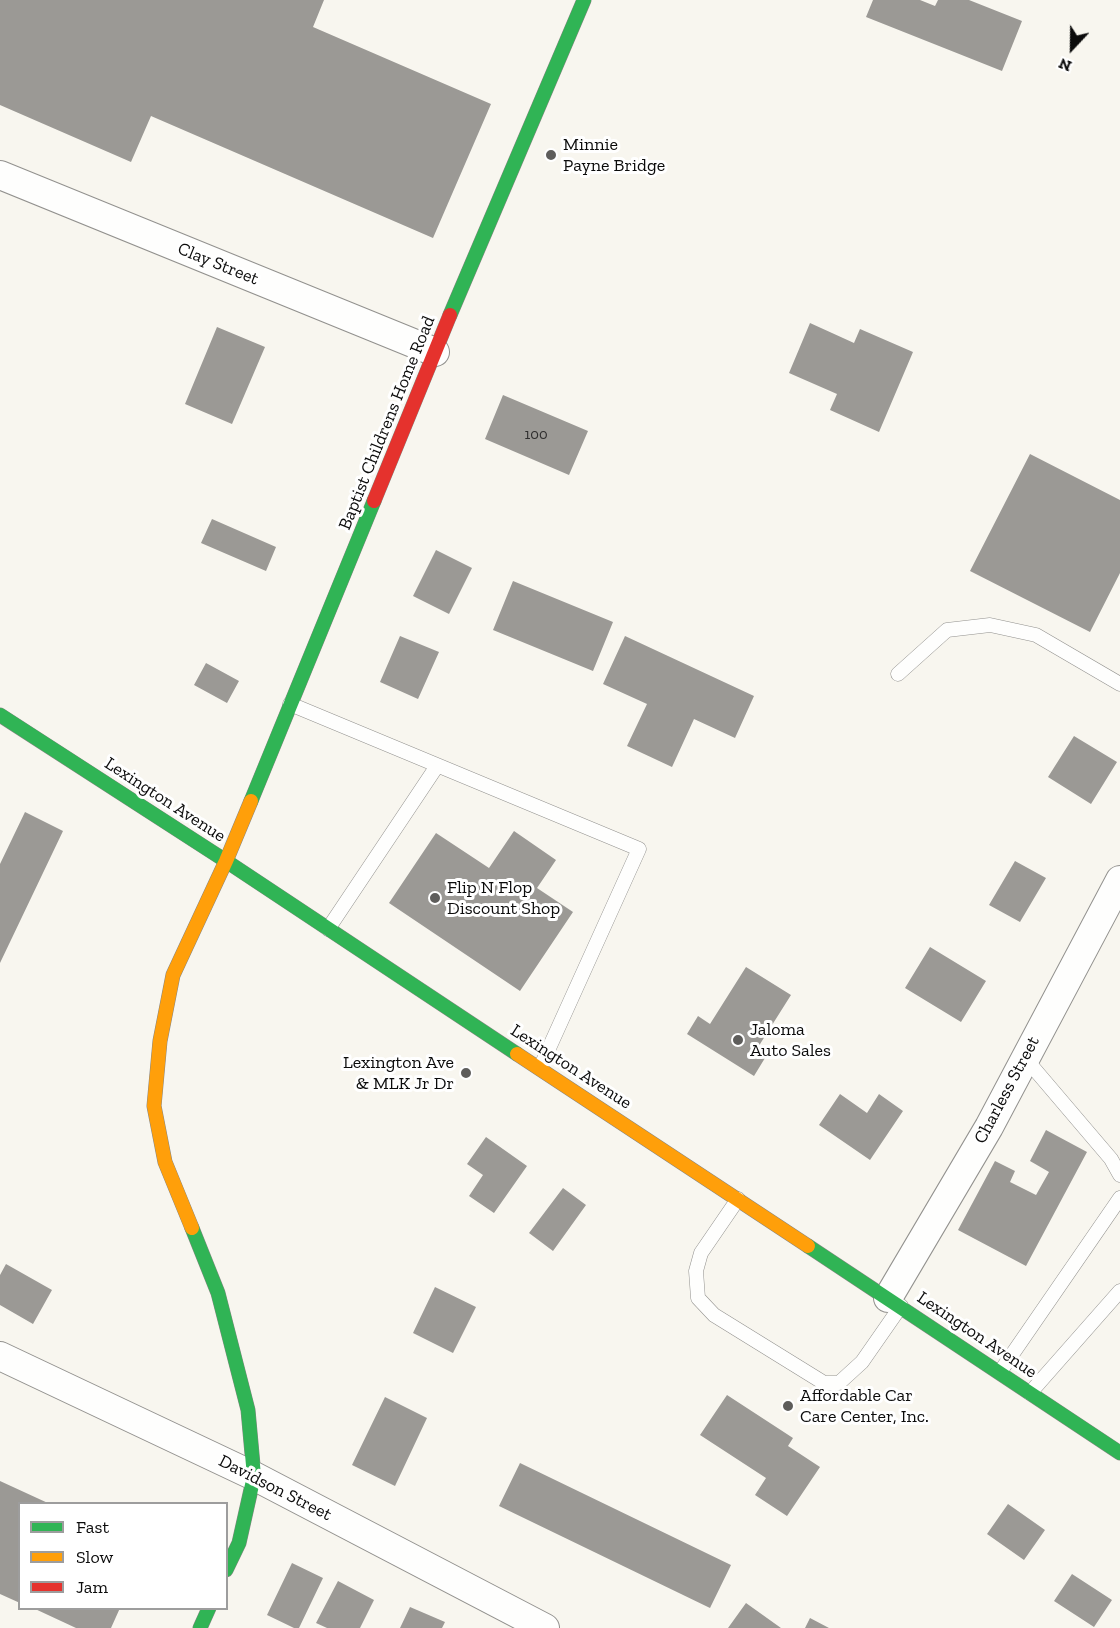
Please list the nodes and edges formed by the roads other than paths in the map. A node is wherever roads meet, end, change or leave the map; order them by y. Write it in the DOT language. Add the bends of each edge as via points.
graph roads {
  1 [pos="584,0"];
  2 [pos="0,175"];
  3 [pos="435,352"];
  4 [pos="1120,666"];
  5 [pos="898,674"];
  6 [pos="1117,681"];
  7 [pos="290,704"];
  8 [pos="0,715"];
  9 [pos="437,766"];
  10 [pos="226,861"];
  11 [pos="1120,880"];
  12 [pos="328,928"];
  13 [pos="1025,1058"];
  14 [pos="540,1068"];
  15 [pos="1120,1175"];
  16 [pos="1120,1198"];
  17 [pos="738,1199"];
  18 [pos="1120,1291"];
  19 [pos="894,1302"];
  20 [pos="0,1356"];
  21 [pos="1000,1372"];
  22 [pos="1030,1393"];
  23 [pos="1120,1453"];
  24 [pos="254,1476"];
  25 [pos="228,1566"];
  26 [pos="208,1610"];
  27 [pos="200,1628"];
  28 [pos="545,1628"];
  1 -- 3 [label="street, Baptist Childrens Home Road"];
  2 -- 3 [label="street, Clay Street"];
  3 -- 7 [label="street, Baptist Childrens Home Road"];
  4 -- 6 [label="lane"];
  5 -- 6 [label="lane" via="947,630 990,625 1036,635"];
  7 -- 9 [label="lane"];
  7 -- 10 [label="street, Baptist Childrens Home Road"];
  8 -- 10 [label="street, Lexington Avenue"];
  9 -- 12 [label="lane"];
  9 -- 14 [label="lane" via="639,849"];
  10 -- 12 [label="street, Lexington Avenue"];
  10 -- 24 [label="street, Baptist Childrens Home Road" via="173,975 160,1041 154,1106 165,1162 218,1293 232,1343 248,1410"];
  11 -- 13 [label="street, Charless Street"];
  12 -- 14 [label="street, Lexington Avenue"];
  13 -- 15 [label="lane" via="1111,1159"];
  13 -- 19 [label="street, Charless Street"];
  14 -- 17 [label="street, Lexington Avenue"];
  16 -- 21 [label="lane"];
  17 -- 19 [label="street, Lexington Avenue"];
  17 -- 19 [label="lane" via="701,1253 696,1271 698,1298 714,1315 824,1383 839,1383 862,1362"];
  18 -- 22 [label="lane"];
  19 -- 21 [label="street, Lexington Avenue"];
  20 -- 24 [label="street, Davidson Street"];
  21 -- 22 [label="street, Lexington Avenue"];
  22 -- 23 [label="street, Lexington Avenue"];
  24 -- 25 [label="street, Baptist Childrens Home Road" via="239,1543"];
  24 -- 28 [label="street, Davidson Street"];
  26 -- 27 [label="street"];
}
